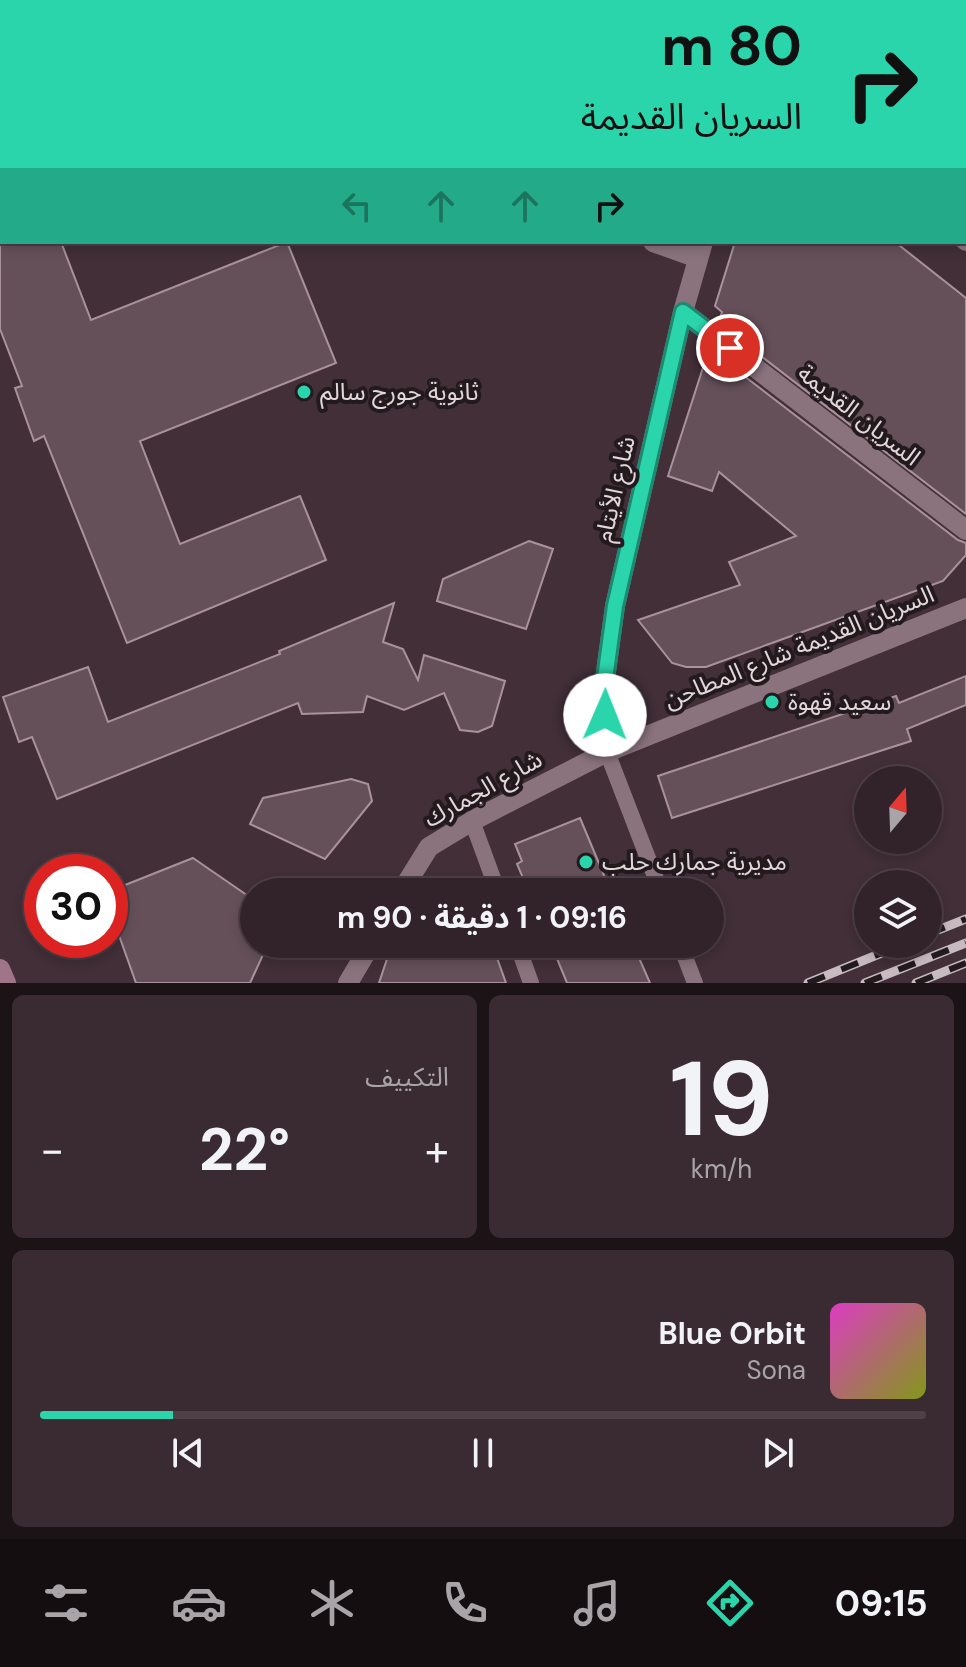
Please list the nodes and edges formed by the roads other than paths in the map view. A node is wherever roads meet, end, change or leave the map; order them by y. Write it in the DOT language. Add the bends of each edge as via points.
graph roads {
  1 [pos="665,244"];
  2 [pos="701,250"];
  3 [pos="683,312"];
  4 [pos="966,530"];
  5 [pos="966,608"];
  6 [pos="607,752"];
  7 [pos="472,821"];
  8 [pos="410,878"];
  9 [pos="493,878"];
  10 [pos="656,878"];
  11 [pos="363,958"];
  12 [pos="522,958"];
  13 [pos="685,958"];
  14 [pos="0,969"];
  15 [pos="6,983"];
  16 [pos="348,983"];
  17 [pos="531,983"];
  18 [pos="695,983"];
  1 -- 2 [label="street"];
  2 -- 3 [label="street, شارع الأيتام"];
  3 -- 4 [label="street, السريان القديمة"];
  3 -- 6 [label="street, شارع الأيتام" via="615,606 605,679"];
  5 -- 6 [label="street, السريان القديمة شارع المطاحن"];
  6 -- 7 [label="street, شارع الجمارك"];
  6 -- 10 [label="lane"];
  7 -- 8 [label="street, شارع الجمارك" via="429,847"];
  7 -- 9 [label="lane"];
  11 -- 16 [label="street"];
  12 -- 17 [label="lane"];
  13 -- 18 [label="lane"];
  14 -- 15 [label="main road"];
}
